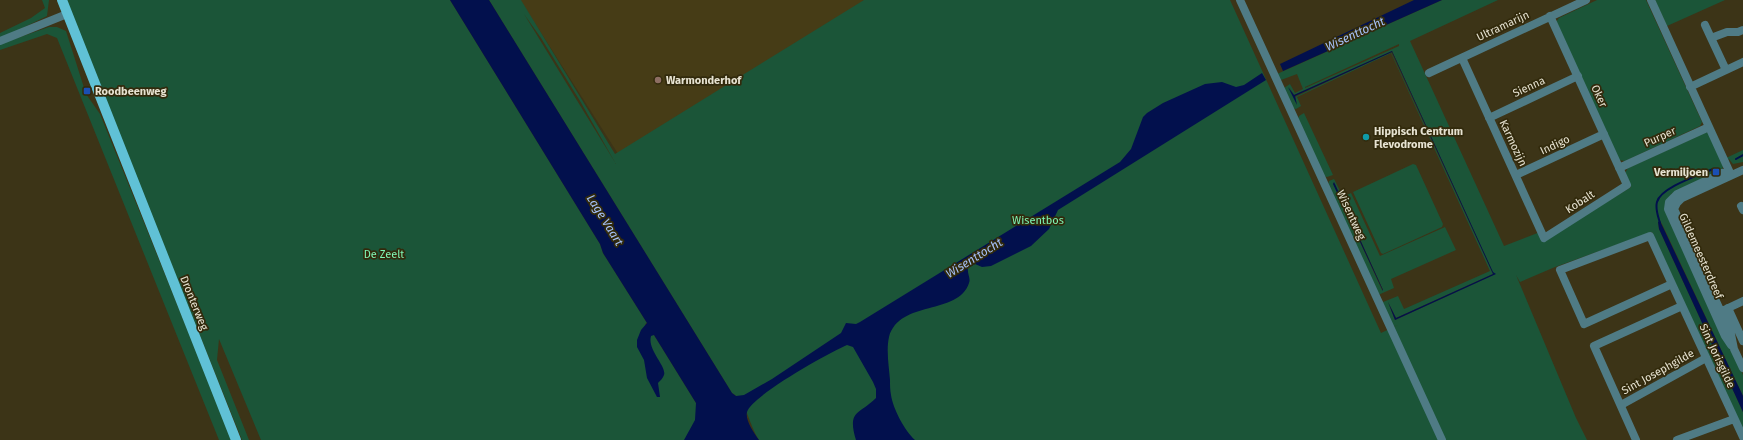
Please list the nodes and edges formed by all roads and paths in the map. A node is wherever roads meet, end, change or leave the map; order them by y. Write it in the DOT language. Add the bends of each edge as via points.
graph roads {
  1 [pos="57,0"];
  2 [pos="62,0"];
  3 [pos="1240,0"];
  4 [pos="1586,0"];
  5 [pos="1651,0"];
  6 [pos="65,14"];
  7 [pos="1550,16"];
  8 [pos="1705,25"];
  9 [pos="1743,30"];
  10 [pos="1711,38"];
  11 [pos="0,41"];
  12 [pos="1462,58"];
  13 [pos="1743,62"];
  14 [pos="1726,70"];
  15 [pos="1429,73"];
  16 [pos="1578,76"];
  17 [pos="1690,86"];
  18 [pos="1489,118"];
  19 [pos="1709,127"];
  20 [pos="1604,134"];
  21 [pos="1743,164"];
  22 [pos="1620,168"];
  23 [pos="1743,170"];
  24 [pos="1730,173"];
  25 [pos="1516,175"];
  26 [pos="1627,185"];
  27 [pos="1544,238"];
  28 [pos="1672,284"];
  29 [pos="1743,301"];
  30 [pos="1682,306"];
  31 [pos="1721,311"];
  32 [pos="1743,341"];
  33 [pos="1706,358"];
  34 [pos="1743,368"];
  35 [pos="1621,406"];
  36 [pos="1734,420"];
  37 [pos="1743,437"];
  38 [pos="236,440"];
  39 [pos="1442,440"];
  40 [pos="1636,440"];
  41 [pos="1677,440"];
  1 -- 6 [label="main road, Dronterweg"];
  2 -- 6 [label="main road, Dronterweg"];
  3 -- 39 [label="street, Wisentweg"];
  4 -- 7 [label="street, Ultramarijn"];
  5 -- 17 [label="street"];
  6 -- 11 [label="street"];
  6 -- 38 [label="main road, Dronterweg" via="105,107"];
  7 -- 12 [label="street, Ultramarijn"];
  7 -- 16 [label="street, Oker"];
  8 -- 10 [label="street"];
  9 -- 10 [label="street"];
  10 -- 14 [label="street"];
  12 -- 15 [label="street, Ultramarijn"];
  12 -- 18 [label="street, Karmozijn"];
  13 -- 14 [label="street"];
  14 -- 17 [label="street"];
  16 -- 18 [label="street, Sienna"];
  16 -- 20 [label="street, Oker"];
  17 -- 19 [label="street"];
  18 -- 25 [label="street, Karmozijn"];
  19 -- 22 [label="street, Purper"];
  19 -- 24 [label="street"];
  20 -- 22 [label="street, Oker"];
  20 -- 25 [label="street, Indigo"];
  21 -- 24 [label="street, Gildemeesterdreef"];
  22 -- 26 [label="street, Oker"];
  23 -- 24 [label="street, Gildemeesterdreef"];
  24 -- 31 [label="street, Gildemeesterdreef" via="1682,198 1676,203 1674,210"];
  25 -- 27 [label="street, Karmozijn"];
  26 -- 27 [label="street, Kobalt"];
  28 -- 28 [label="street, Sint Jorisgilde" via="1650,236 1560,270 1584,324"];
  28 -- 30 [label="street, Sint Jorisgilde"];
  29 -- 31 [label="street"];
  30 -- 33 [label="street, Sint Jorisgilde"];
  30 -- 35 [label="street" via="1594,346"];
  31 -- 32 [label="street"];
  31 -- 34 [label="street, Gildemeesterdreef"];
  33 -- 35 [label="street, Sint Josephgilde"];
  33 -- 36 [label="street, Sint Jorisgilde"];
  35 -- 40 [label="street"];
  36 -- 37 [label="street, Sint Jorisgilde"];
  36 -- 41 [label="street"];
}
